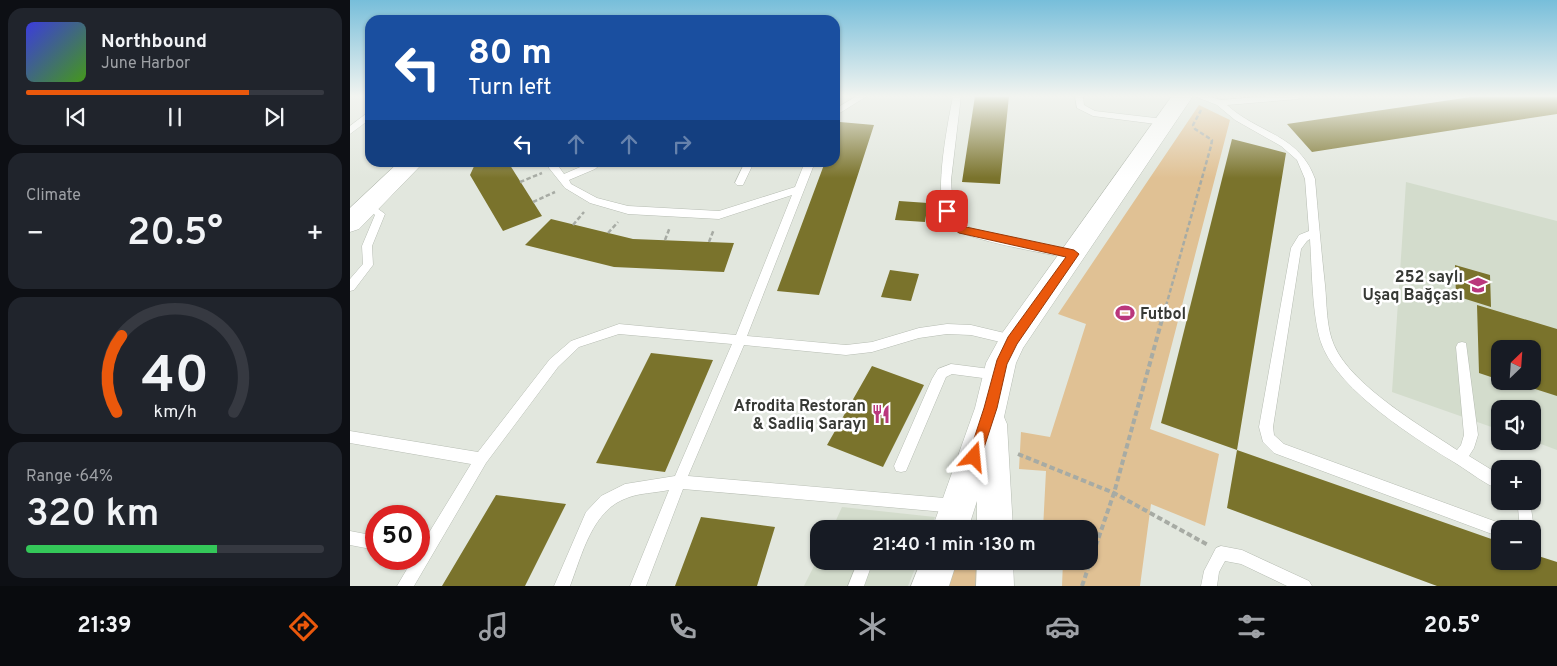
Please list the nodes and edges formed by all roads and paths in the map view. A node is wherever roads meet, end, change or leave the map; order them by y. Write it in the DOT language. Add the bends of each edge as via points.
graph roads {
  1 [pos="953,123"];
  2 [pos="1163,123"];
  3 [pos="1194,123"];
  4 [pos="1246,123"];
  5 [pos="408,167"];
  6 [pos="549,167"];
  7 [pos="554,167"];
  8 [pos="592,167"];
  9 [pos="748,167"];
  10 [pos="808,167"];
  11 [pos="520,182"];
  12 [pos="565,182"];
  13 [pos="740,183"];
  14 [pos="799,189"];
  15 [pos="533,202"];
  16 [pos="369,205"];
  17 [pos="350,223"];
  18 [pos="1315,233"];
  19 [pos="1074,254"];
  20 [pos="350,287"];
  21 [pos="740,340"];
  22 [pos="1013,340"];
  23 [pos="1462,347"];
  24 [pos="998,375"];
  25 [pos="991,408"];
  26 [pos="350,437"];
  27 [pos="992,443"];
  28 [pos="1459,458"];
  29 [pos="481,459"];
  30 [pos="901,466"];
  31 [pos="1491,478"];
  32 [pos="679,482"];
  33 [pos="1114,493"];
  34 [pos="954,517"];
  35 [pos="995,520"];
  36 [pos="1491,527"];
  37 [pos="350,538"];
  38 [pos="430,539"];
  39 [pos="365,541"];
  40 [pos="1222,553"];
  41 [pos="413,570"];
  42 [pos="862,570"];
  43 [pos="936,570"];
  44 [pos="995,570"];
  45 [pos="405,586"];
  46 [pos="562,586"];
  47 [pos="638,586"];
  48 [pos="856,586"];
  49 [pos="930,586"];
  50 [pos="995,586"];
  51 [pos="1082,586"];
  52 [pos="1209,586"];
  53 [pos="1304,586"];
  1 -- 19 [label="lane" via="945,170 947,211 952,222 976,234"];
  2 -- 19 [label="main road"];
  3 -- 33 [label="path" via="1196,130 1212,140 1211,146"];
  4 -- 18 [label="lane" via="1278,138 1307,167"];
  5 -- 16 [label="main road"];
  6 -- 11 [label="path"];
  7 -- 12 [label="lane"];
  8 -- 12 [label="lane"];
  9 -- 13 [label="lane"];
  10 -- 14 [label="lane"];
  12 -- 14 [label="lane" via="594,201 628,210 719,215"];
  12 -- 15 [label="path"];
  14 -- 21 [label="lane"];
  16 -- 17 [label="main road"];
  16 -- 20 [label="lane" via="380,214 368,246 368,265"];
  18 -- 28 [label="lane" via="1322,318 1328,346 1337,361 1353,381 1380,403"];
  18 -- 36 [label="lane" via="1303,238 1296,248 1266,427 1268,438 1279,449"];
  19 -- 22 [label="main road"];
  21 -- 22 [label="lane" via="846,350 947,329 972,330"];
  21 -- 29 [label="lane" via="619,329 575,344 554,363"];
  21 -- 32 [label="lane"];
  22 -- 24 [label="main road"];
  23 -- 28 [label="lane" via="1471,435"];
  24 -- 25 [label="main road"];
  24 -- 30 [label="lane" via="951,369 942,373"];
  25 -- 27 [label="main road"];
  25 -- 34 [label="main road"];
  26 -- 29 [label="lane"];
  27 -- 33 [label="path"];
  27 -- 35 [label="main road"];
  28 -- 31 [label="lane"];
  29 -- 38 [label="lane"];
  32 -- 34 [label="lane"];
  32 -- 46 [label="lane" via="625,491 606,501 591,516"];
  32 -- 47 [label="lane"];
  33 -- 40 [label="path"];
  33 -- 51 [label="path"];
  37 -- 39 [label="lane"];
  40 -- 52 [label="lane" via="1212,571"];
  40 -- 53 [label="lane" via="1242,557"];
  41 -- 45 [label="lane"];
  42 -- 48 [label="lane"];
  43 -- 49 [label="main road"];
  44 -- 50 [label="main road"];
}
